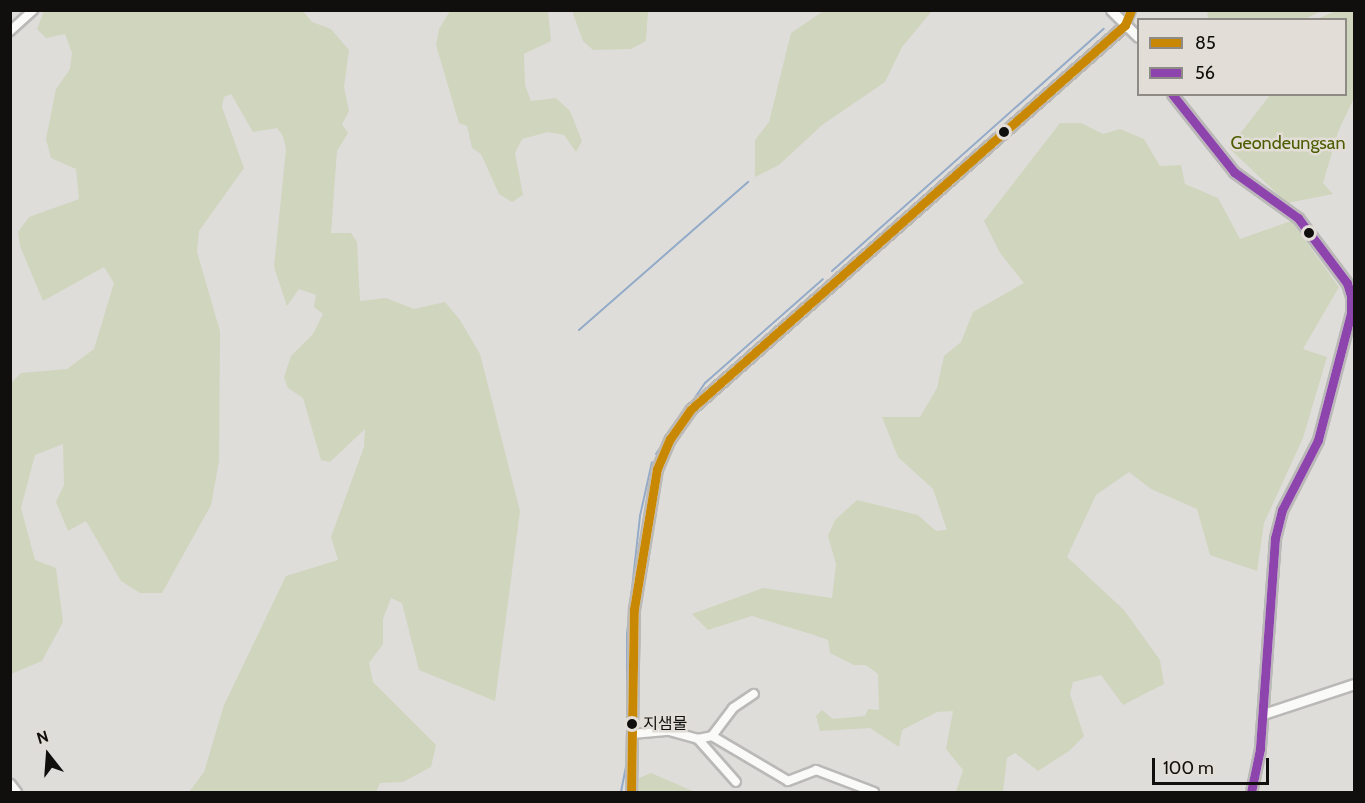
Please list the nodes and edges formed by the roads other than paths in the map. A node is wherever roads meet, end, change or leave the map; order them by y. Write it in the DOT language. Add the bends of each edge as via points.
graph roads {
  1 [pos="33,10"];
  2 [pos="1110,10"];
  3 [pos="1131,10"];
  4 [pos="1125,25"];
  5 [pos="10,31"];
  6 [pos="1137,37"];
  7 [pos="1175,96"];
  8 [pos="1354,684"];
  9 [pos="754,694"];
  10 [pos="1263,714"];
  11 [pos="632,735"];
  12 [pos="712,736"];
  13 [pos="698,739"];
  14 [pos="736,782"];
  15 [pos="10,784"];
  16 [pos="16,792"];
  17 [pos="631,792"];
  18 [pos="874,792"];
  19 [pos="1251,792"];
  1 -- 5 [label="street"];
  2 -- 4 [label="street"];
  3 -- 4 [label="street"];
  4 -- 6 [label="street"];
  4 -- 11 [label="street" via="684,419 657,470 647,524 634,609"];
  7 -- 10 [label="street" via="1234,172 1298,218 1347,282 1351,296 1351,313 1318,440 1282,510 1275,538"];
  8 -- 10 [label="street"];
  9 -- 12 [label="street" via="733,708"];
  10 -- 19 [label="street" via="1257,782"];
  11 -- 13 [label="street" via="669,731"];
  11 -- 17 [label="street"];
  12 -- 13 [label="street"];
  12 -- 18 [label="street" via="788,781 816,770"];
  13 -- 14 [label="street"];
  15 -- 16 [label="street"];
}
